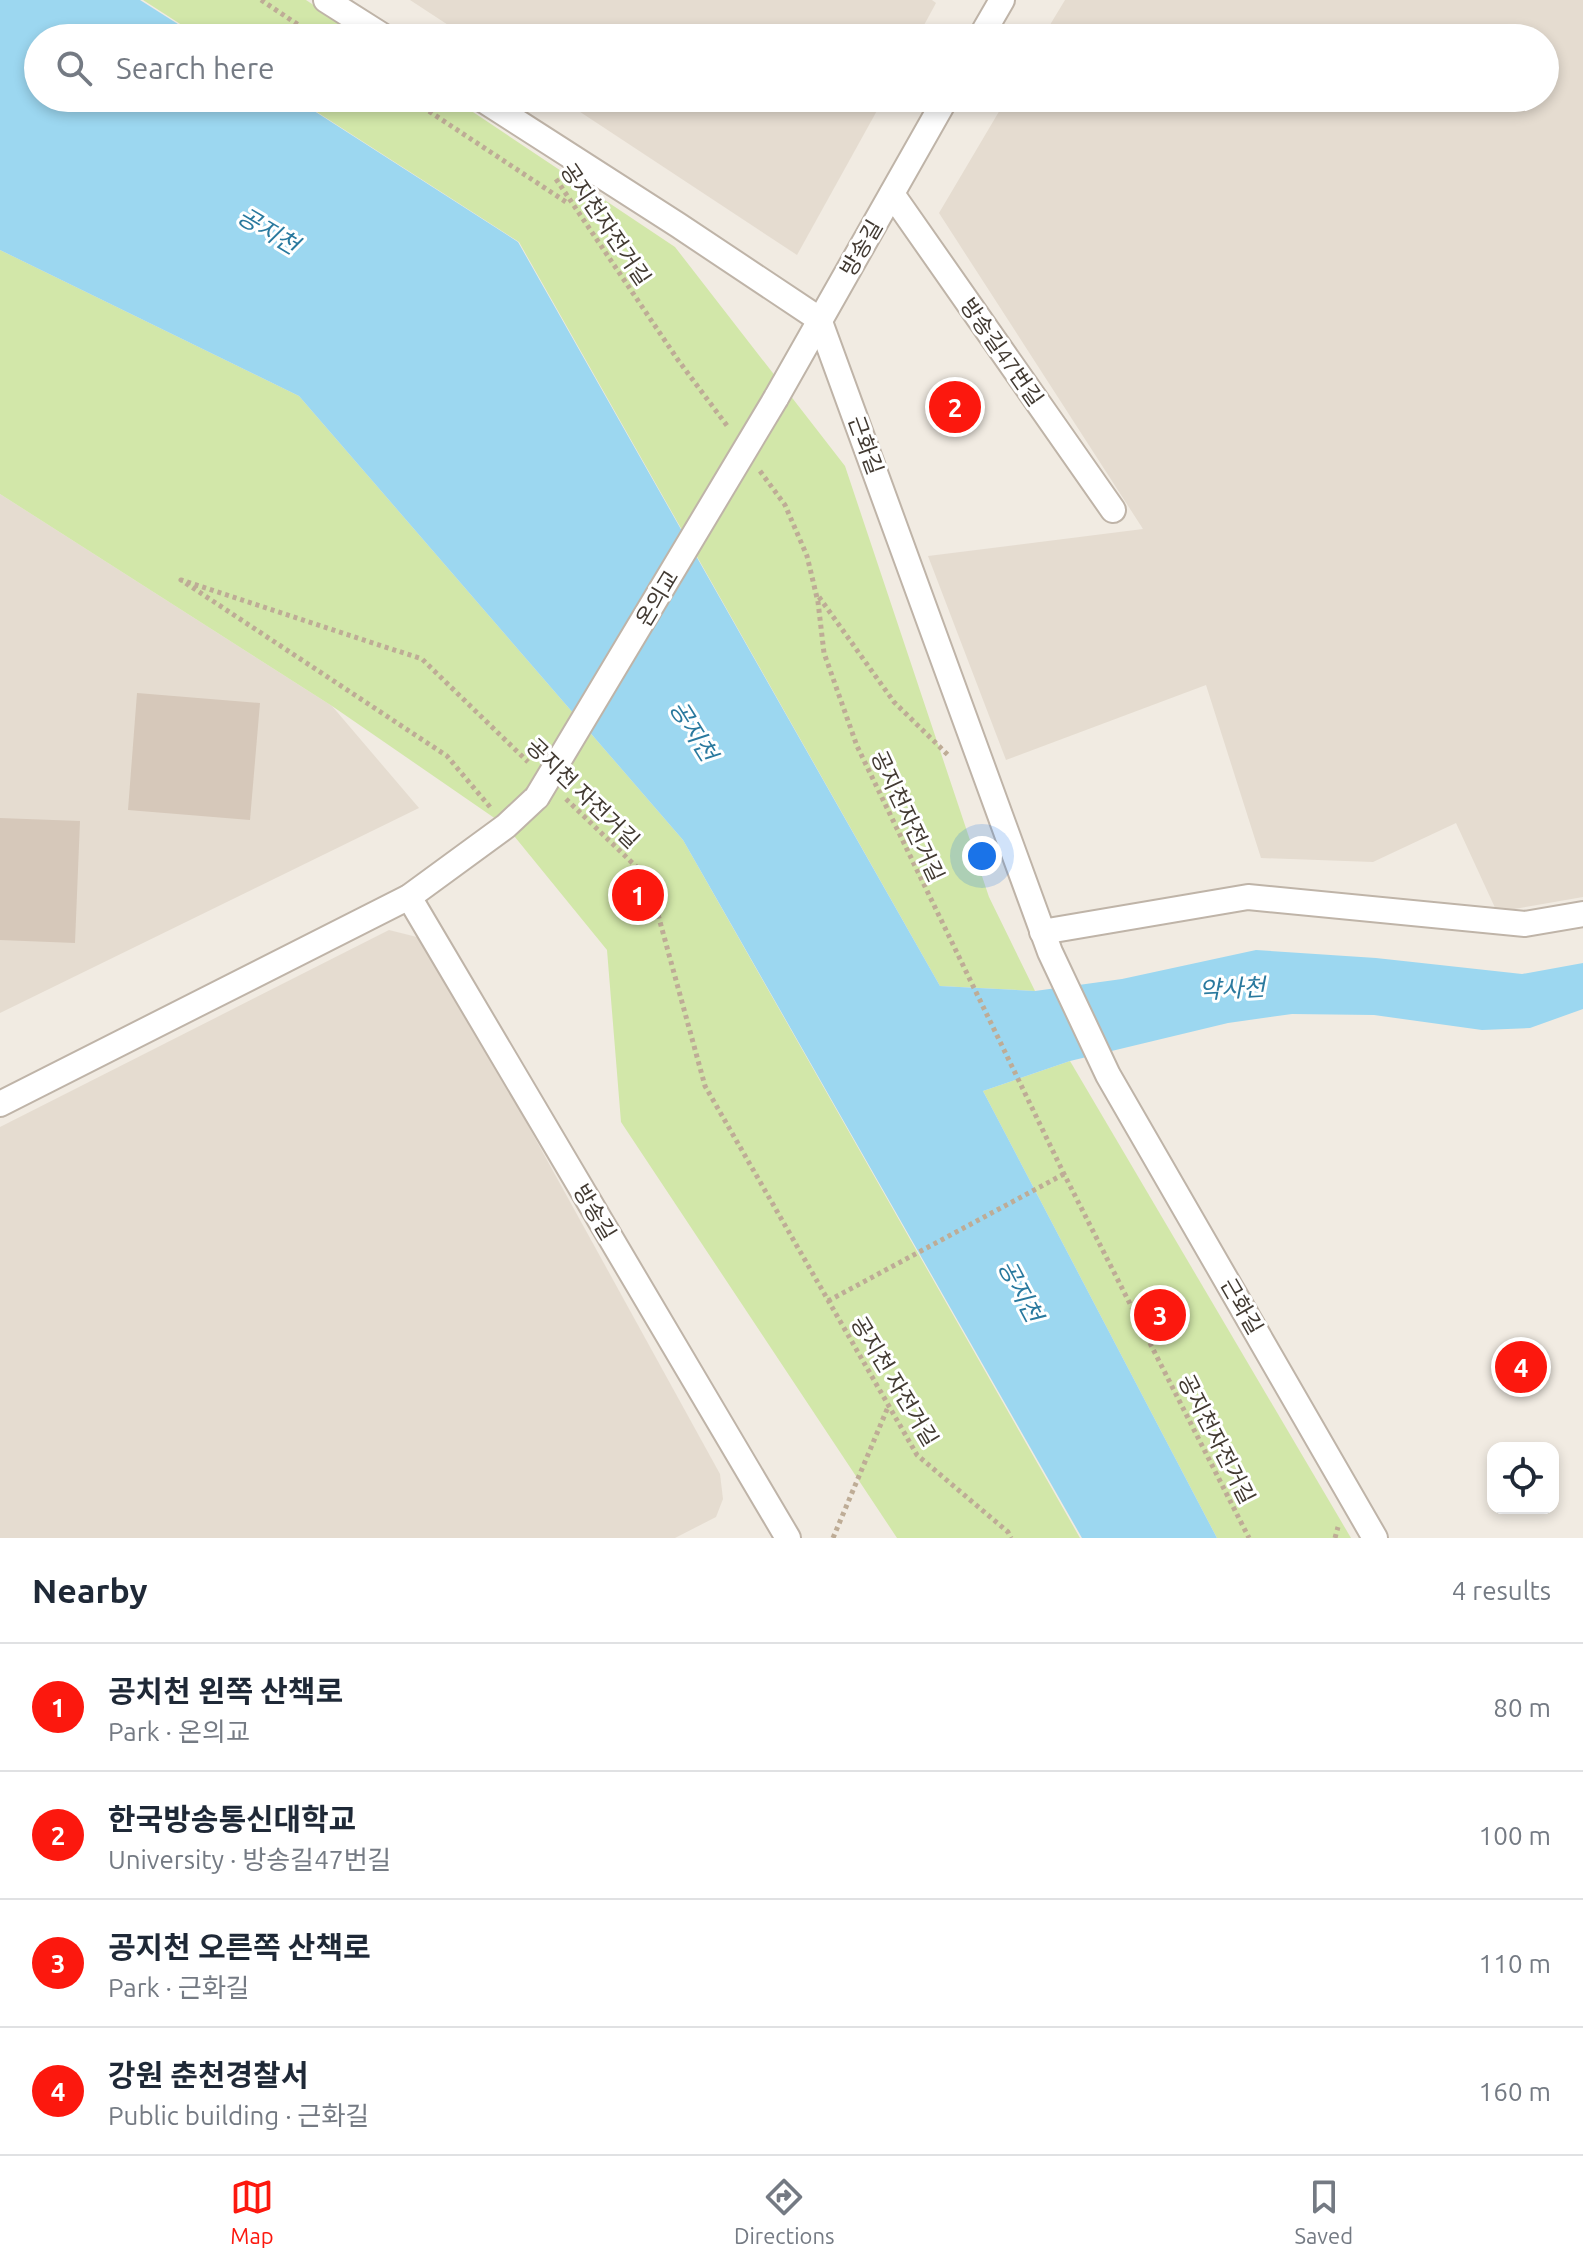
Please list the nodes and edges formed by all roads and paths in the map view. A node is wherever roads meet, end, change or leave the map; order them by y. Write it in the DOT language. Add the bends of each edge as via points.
graph roads {
  1 [pos="261,0"];
  2 [pos="326,0"];
  3 [pos="1002,0"];
  4 [pos="297,24"];
  5 [pos="364,24"];
  6 [pos="988,24"];
  7 [pos="430,112"];
  8 [pos="502,112"];
  9 [pos="938,112"];
  10 [pos="549,167"];
  11 [pos="892,194"];
  12 [pos="573,207"];
  13 [pos="819,319"];
  14 [pos="776,398"];
  15 [pos="732,432"];
  16 [pos="759,469"];
  17 [pos="1113,510"];
  18 [pos="816,593"];
  19 [pos="535,769"];
  20 [pos="984,770"];
  21 [pos="548,794"];
  22 [pos="506,826"];
  23 [pos="409,897"];
  24 [pos="1583,914"];
  25 [pos="1046,942"];
  26 [pos="0,1104"];
  27 [pos="1064,1174"];
  28 [pos="828,1301"];
  29 [pos="889,1406"];
  30 [pos="777,1535"];
  31 [pos="833,1538"];
  32 [pos="1011,1538"];
  33 [pos="1249,1538"];
  34 [pos="1375,1538"];
  1 -- 4 [label="path"];
  2 -- 5 [label="street"];
  3 -- 6 [label="street"];
  7 -- 12 [label="path"];
  8 -- 13 [label="street"];
  9 -- 11 [label="street, 방송길"];
  10 -- 12 [label="path, 공지천자전거길"];
  11 -- 13 [label="street, 방송길"];
  11 -- 17 [label="street, 방송길47번길"];
  12 -- 15 [label="path, 공지천자전거길"];
  13 -- 14 [label="street, 방송길"];
  13 -- 20 [label="street, 근화길"];
  14 -- 21 [label="street, 온의교, bridge"];
  16 -- 18 [label="path, 공지천자전거길" via="785,505"];
  18 -- 20 [label="path" via="894,702 950,757"];
  18 -- 27 [label="path, 공지천자전거길" via="824,653 857,746"];
  19 -- 22 [label="path, 공지천 자전거길" via="422,659 181,580 447,756"];
  20 -- 25 [label="street, 근화길"];
  21 -- 22 [label="street"];
  21 -- 28 [label="path, 공지천 자전거길" via="648,878 705,1086"];
  22 -- 23 [label="street"];
  23 -- 26 [label="street"];
  23 -- 30 [label="street, 방송길"];
  24 -- 25 [label="street" via="1525,924 1248,897"];
  25 -- 34 [label="street, 근화길" via="1108,1075"];
  27 -- 28 [label="path"];
  27 -- 33 [label="path, 공지천자전거길"];
  28 -- 29 [label="path, 공지천 자전거길"];
  29 -- 31 [label="path"];
  29 -- 32 [label="path, 공지천 자전거길" via="917,1455"];
}
